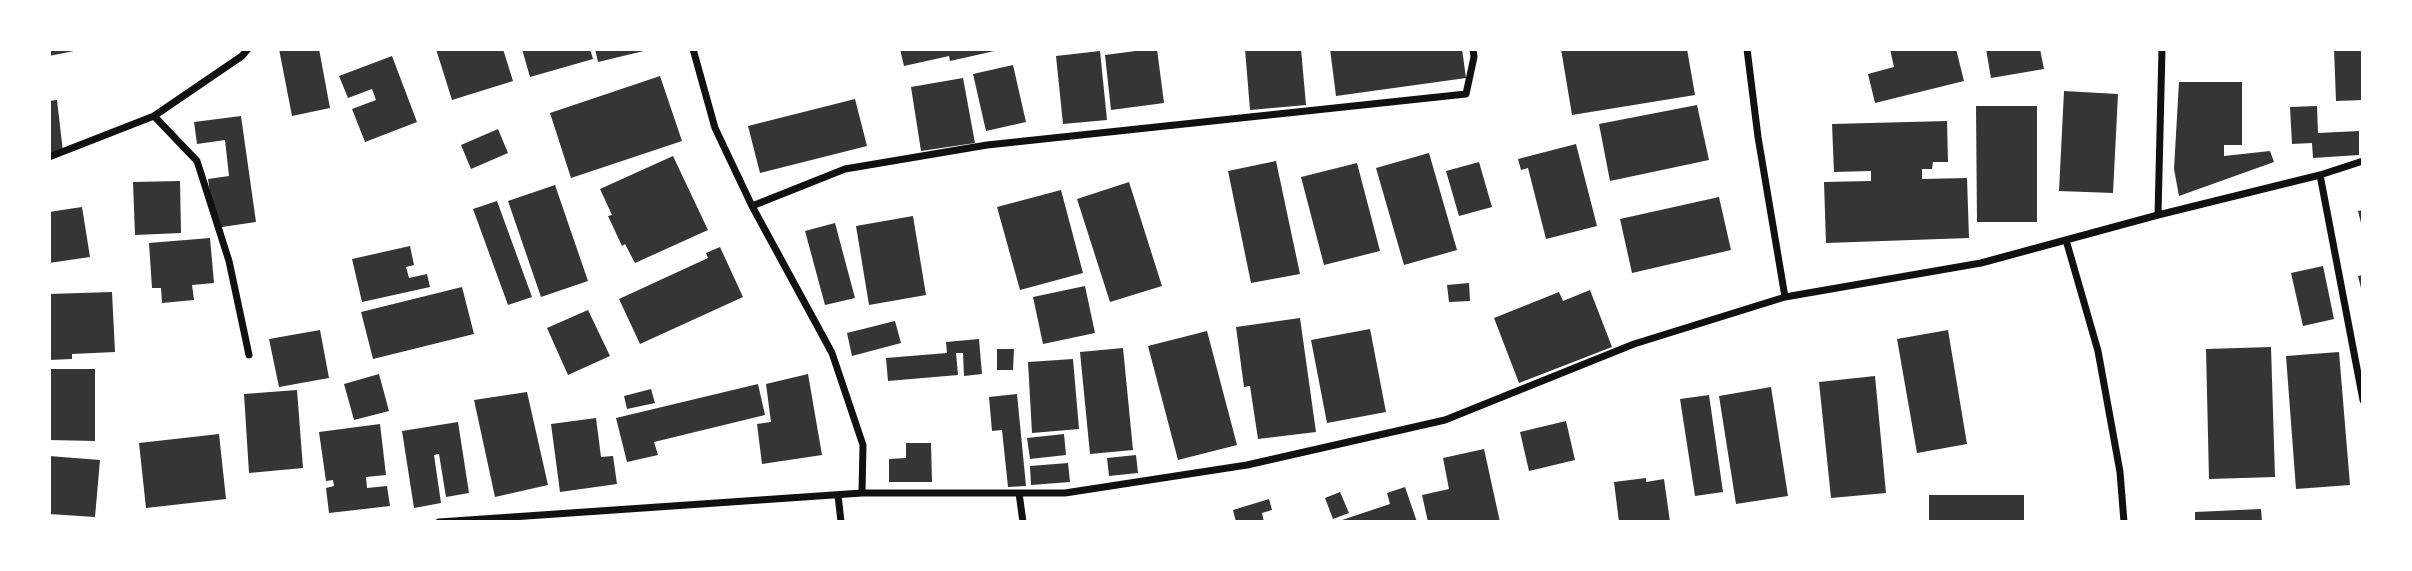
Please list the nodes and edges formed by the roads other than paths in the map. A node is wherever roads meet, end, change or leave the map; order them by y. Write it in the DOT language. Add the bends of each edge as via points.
graph roads {
  1 [pos="248,49"];
  2 [pos="693,49"];
  3 [pos="1473,49"];
  4 [pos="1746,49"];
  5 [pos="2162,49"];
  6 [pos="153,116"];
  7 [pos="49,157"];
  8 [pos="2363,161"];
  9 [pos="2320,175"];
  10 [pos="752,206"];
  11 [pos="2158,215"];
  12 [pos="2066,240"];
  13 [pos="1786,297"];
  14 [pos="249,355"];
  15 [pos="2363,400"];
  16 [pos="1019,493"];
  17 [pos="862,494"];
  18 [pos="838,495"];
  19 [pos="439,522"];
  20 [pos="841,522"];
  21 [pos="1023,522"];
  22 [pos="2124,522"];
  1 -- 6 [label="street"];
  2 -- 10 [label="street" via="715,128"];
  3 -- 10 [label="street" via="1466,94 987,145 845,169"];
  4 -- 13 [label="street"];
  5 -- 11 [label="street"];
  6 -- 7 [label="street"];
  6 -- 14 [label="street" via="197,161 229,261"];
  8 -- 9 [label="street"];
  9 -- 11 [label="street"];
  9 -- 15 [label="street"];
  10 -- 17 [label="street" via="832,353 863,445"];
  11 -- 12 [label="street"];
  12 -- 13 [label="street" via="1981,263"];
  12 -- 22 [label="street" via="2098,351 2120,472"];
  13 -- 16 [label="street" via="1634,344 1445,420 1247,465 1065,493"];
  16 -- 17 [label="street"];
  16 -- 21 [label="street"];
  17 -- 18 [label="street"];
  18 -- 19 [label="street"];
  18 -- 20 [label="street"];
}
